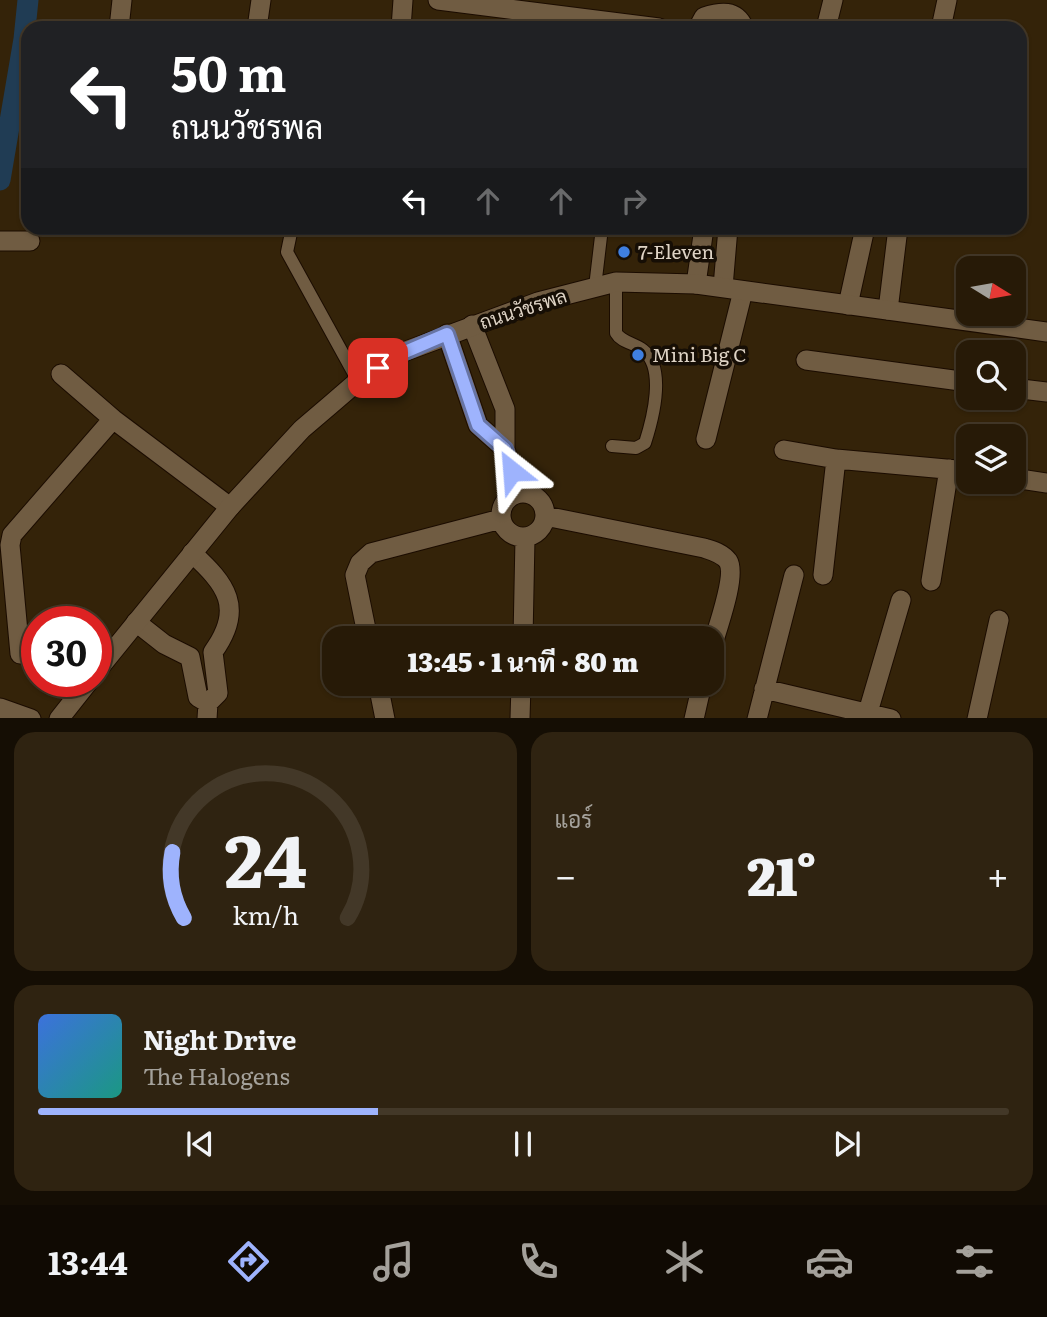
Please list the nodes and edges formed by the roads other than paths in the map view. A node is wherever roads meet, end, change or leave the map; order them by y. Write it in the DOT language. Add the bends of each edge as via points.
graph roads {
  1 [pos="122,0"];
  2 [pos="261,0"];
  3 [pos="403,0"];
  4 [pos="438,0"];
  5 [pos="833,0"];
  6 [pos="947,0"];
  7 [pos="721,6"];
  8 [pos="546,14"];
  9 [pos="120,21"];
  10 [pos="258,21"];
  11 [pos="402,21"];
  12 [pos="602,21"];
  13 [pos="702,21"];
  14 [pos="739,21"];
  15 [pos="828,21"];
  16 [pos="942,21"];
  17 [pos="291,235"];
  18 [pos="601,235"];
  19 [pos="703,235"];
  20 [pos="729,235"];
  21 [pos="863,235"];
  22 [pos="897,235"];
  23 [pos="0,241"];
  24 [pos="30,241"];
  25 [pos="616,282"];
  26 [pos="696,284"];
  27 [pos="595,287"];
  28 [pos="733,289"];
  29 [pos="848,305"];
  30 [pos="888,310"];
  31 [pos="472,326"];
  32 [pos="1047,332"];
  33 [pos="447,334"];
  34 [pos="806,360"];
  35 [pos="61,374"];
  36 [pos="956,380"];
  37 [pos="358,381"];
  38 [pos="1026,390"];
  39 [pos="1047,392"];
  40 [pos="113,419"];
  41 [pos="706,439"];
  42 [pos="612,446"];
  43 [pos="505,449"];
  44 [pos="784,450"];
  45 [pos="836,459"];
  46 [pos="956,470"];
  47 [pos="956,478"];
  48 [pos="1026,480"];
  49 [pos="1047,483"];
  50 [pos="519,493"];
  51 [pos="230,507"];
  52 [pos="545,516"];
  53 [pos="500,519"];
  54 [pos="525,538"];
  55 [pos="192,553"];
  56 [pos="794,575"];
  57 [pos="823,575"];
  58 [pos="931,581"];
  59 [pos="901,600"];
  60 [pos="999,620"];
  61 [pos="136,622"];
  62 [pos="365,626"];
  63 [pos="523,626"];
  64 [pos="718,626"];
  65 [pos="112,652"];
  66 [pos="213,652"];
  67 [pos="20,654"];
  68 [pos="190,657"];
  69 [pos="764,689"];
  70 [pos="380,696"];
  71 [pos="521,696"];
  72 [pos="699,696"];
  73 [pos="78,697"];
  74 [pos="0,708"];
  75 [pos="208,711"];
  76 [pos="64,716"];
  77 [pos="867,716"];
  78 [pos="28,718"];
  79 [pos="385,718"];
  80 [pos="520,718"];
  81 [pos="694,718"];
  82 [pos="757,718"];
  83 [pos="977,718"];
  1 -- 9 [label="street"];
  2 -- 10 [label="street"];
  3 -- 11 [label="street"];
  4 -- 8 [label="street"];
  5 -- 15 [label="street"];
  6 -- 16 [label="street"];
  7 -- 13 [label="street"];
  7 -- 14 [label="street"];
  8 -- 12 [label="street"];
  17 -- 37 [label="lane" via="287,252"];
  18 -- 27 [label="lane"];
  19 -- 26 [label="street"];
  20 -- 28 [label="street"];
  21 -- 29 [label="street"];
  22 -- 30 [label="street"];
  23 -- 24 [label="street"];
  25 -- 26 [label="street, ถนนวัชรพล"];
  25 -- 27 [label="street, ถนนวัชรพล"];
  25 -- 42 [label="lane" via="616,333 653,360 657,377 645,443 636,448"];
  26 -- 28 [label="street, ถนนวัชรพล"];
  27 -- 31 [label="street, ถนนวัชรพล"];
  28 -- 29 [label="street, ถนนวัชรพล"];
  28 -- 41 [label="street"];
  29 -- 30 [label="street, ถนนวัชรพล"];
  30 -- 32 [label="street, ถนนวัชรพล"];
  31 -- 33 [label="street, ถนนวัชรพล"];
  31 -- 43 [label="street" via="505,409"];
  33 -- 37 [label="street, ถนนวัชรพล" via="398,355"];
  33 -- 43 [label="street" via="478,425"];
  34 -- 36 [label="street"];
  35 -- 40 [label="street"];
  37 -- 51 [label="street, ถนนวัชรพล" via="302,429"];
  38 -- 39 [label="street"];
  40 -- 51 [label="street"];
  40 -- 67 [label="street" via="12,535"];
  43 -- 50 [label="street"];
  44 -- 45 [label="street"];
  45 -- 46 [label="street"];
  45 -- 57 [label="street"];
  47 -- 58 [label="street"];
  48 -- 49 [label="street"];
  50 -- 52 [label="street" via="537,499"];
  50 -- 53 [label="street" via="507,500"];
  51 -- 55 [label="street, ถนนวัชรพล"];
  52 -- 54 [label="street" via="541,528"];
  52 -- 64 [label="street" via="721,554 729,563 731,576"];
  53 -- 54 [label="street" via="512,535"];
  53 -- 62 [label="street" via="371,553 355,575"];
  54 -- 63 [label="street"];
  55 -- 61 [label="street, ถนนวัชรพล"];
  55 -- 66 [label="street" via="227,593 229,618"];
  56 -- 69 [label="street"];
  59 -- 77 [label="street"];
  60 -- 83 [label="street"];
  61 -- 65 [label="street, ถนนวัชรพล"];
  61 -- 68 [label="street"];
  66 -- 68 [label="street"];
  66 -- 75 [label="street" via="218,693"];
  68 -- 75 [label="street" via="198,697"];
  69 -- 77 [label="street"];
  69 -- 82 [label="street"];
  70 -- 79 [label="street"];
  71 -- 80 [label="street"];
  72 -- 81 [label="street"];
  73 -- 76 [label="street"];
  74 -- 78 [label="street"];
}
